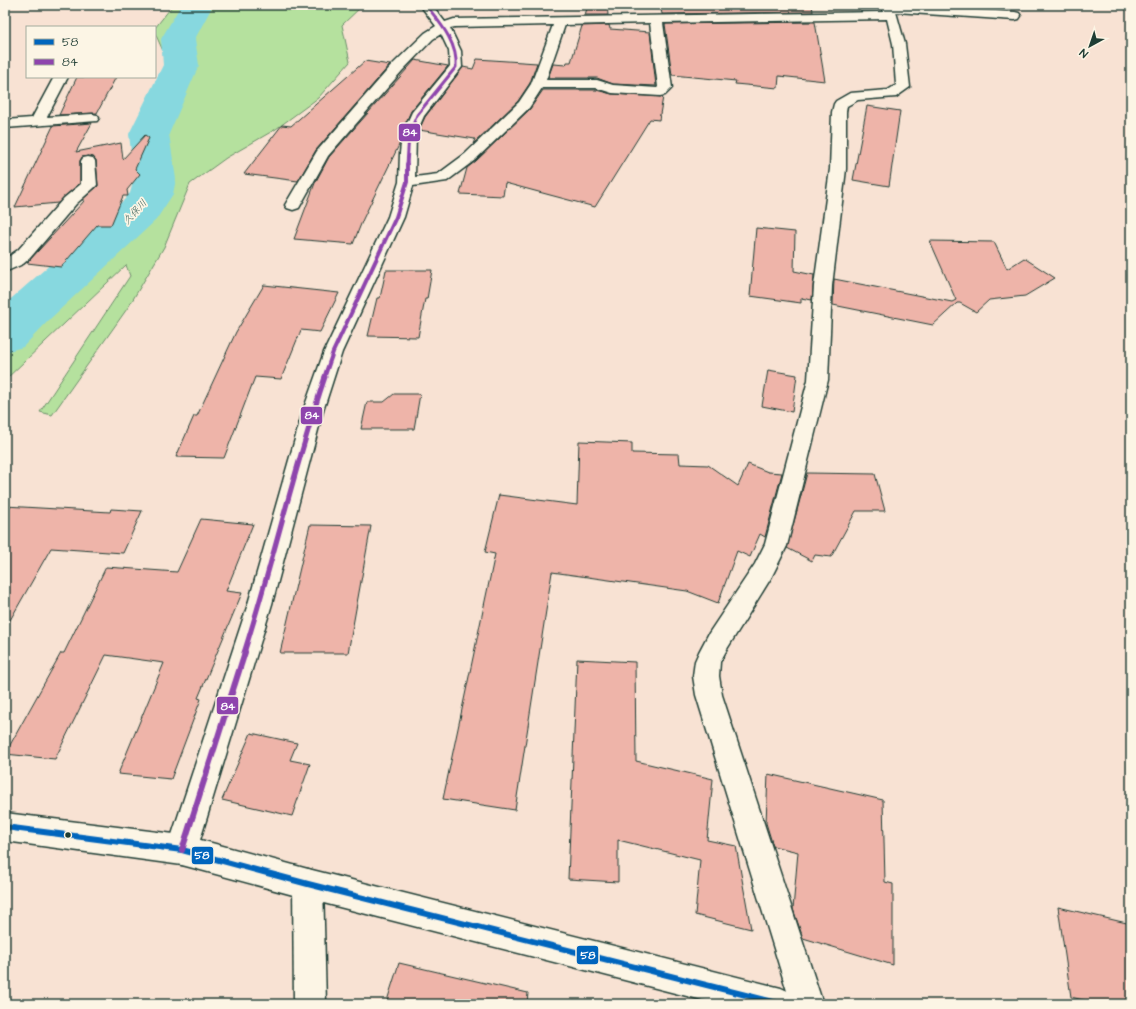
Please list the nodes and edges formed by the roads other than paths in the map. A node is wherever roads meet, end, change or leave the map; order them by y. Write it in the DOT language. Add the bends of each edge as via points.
graph roads {
  1 [pos="430,6"];
  2 [pos="889,9"];
  3 [pos="1015,16"];
  4 [pos="656,19"];
  5 [pos="560,21"];
  6 [pos="442,27"];
  7 [pos="60,78"];
  8 [pos="538,84"];
  9 [pos="92,118"];
  10 [pos="36,122"];
  11 [pos="5,124"];
  12 [pos="88,161"];
  13 [pos="407,182"];
  14 [pos="293,206"];
  15 [pos="5,266"];
  16 [pos="5,827"];
  17 [pos="182,850"];
  18 [pos="308,884"];
  19 [pos="310,1004"];
  20 [pos="781,1004"];
  21 [pos="807,1004"];
  1 -- 6 [label="main road"];
  2 -- 3 [label="main road"];
  2 -- 4 [label="main road"];
  2 -- 21 [label="main road" via="900,50 903,87 891,94 855,96 841,104 838,169 823,286 818,380 776,546 763,572 718,641 708,661 706,676 709,695"];
  4 -- 5 [label="main road"];
  4 -- 8 [label="main road" via="665,88 660,92 612,89 597,84"];
  5 -- 6 [label="main road" via="454,23"];
  5 -- 8 [label="main road"];
  6 -- 13 [label="main road" via="458,59 449,77 417,115 409,134"];
  6 -- 14 [label="main road" via="417,47 397,68 322,154"];
  7 -- 10 [label="main road"];
  8 -- 13 [label="main road" via="524,104 470,157 453,170 442,178"];
  9 -- 10 [label="main road"];
  10 -- 11 [label="main road"];
  12 -- 15 [label="main road" via="89,185 70,201 24,254"];
  13 -- 17 [label="main road" via="396,217 333,352 313,411 260,604"];
  16 -- 17 [label="main road"];
  17 -- 18 [label="main road"];
  18 -- 19 [label="main road"];
  18 -- 20 [label="main road"];
}
